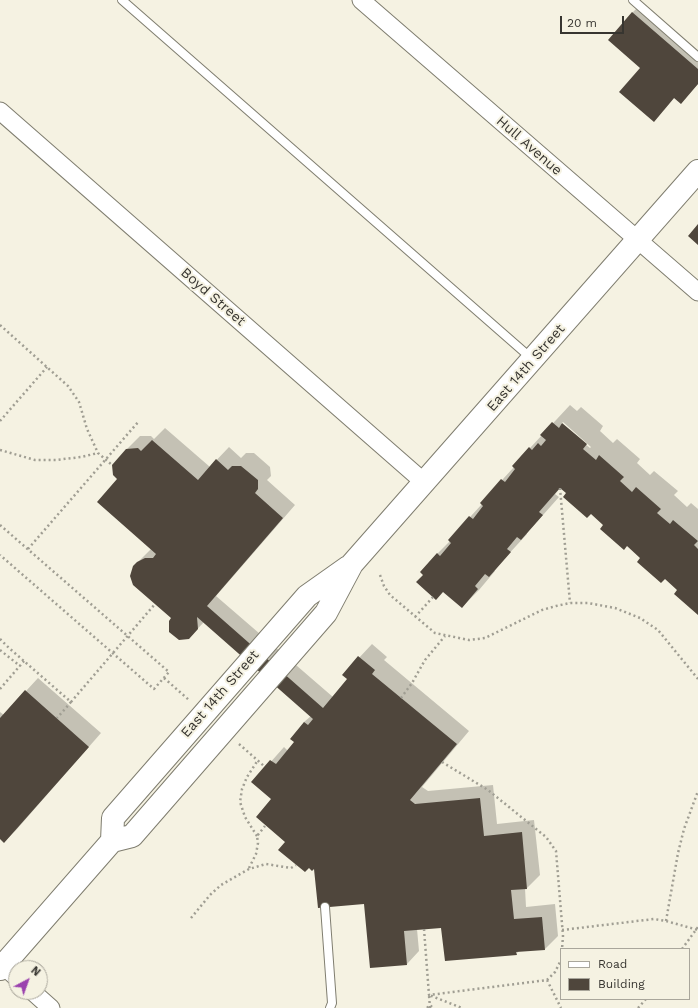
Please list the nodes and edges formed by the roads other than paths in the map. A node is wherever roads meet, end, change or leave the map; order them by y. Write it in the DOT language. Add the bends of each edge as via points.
graph roads {
  1 [pos="122,0"];
  2 [pos="361,0"];
  3 [pos="633,0"];
  4 [pos="698,57"];
  5 [pos="0,111"];
  6 [pos="698,170"];
  7 [pos="638,240"];
  8 [pos="698,292"];
  9 [pos="533,359"];
  10 [pos="425,482"];
  11 [pos="325,908"];
  12 [pos="5,968"];
  13 [pos="42,1000"];
  14 [pos="51,1008"];
  15 [pos="330,1008"];
  1 -- 9 [label="lane"];
  2 -- 7 [label="street, Hull Avenue"];
  3 -- 4 [label="lane"];
  5 -- 10 [label="street, Boyd Street"];
  6 -- 7 [label="main road, East 14th Street"];
  7 -- 8 [label="street, Hull Avenue"];
  7 -- 9 [label="main road, East 14th Street"];
  9 -- 10 [label="main road, East 14th Street"];
  10 -- 12 [label="main road, East 14th Street" via="352,564 326,613 132,836 112,841"];
  11 -- 15 [label="lane" via="332,1003"];
  13 -- 14 [label="street"];
}
